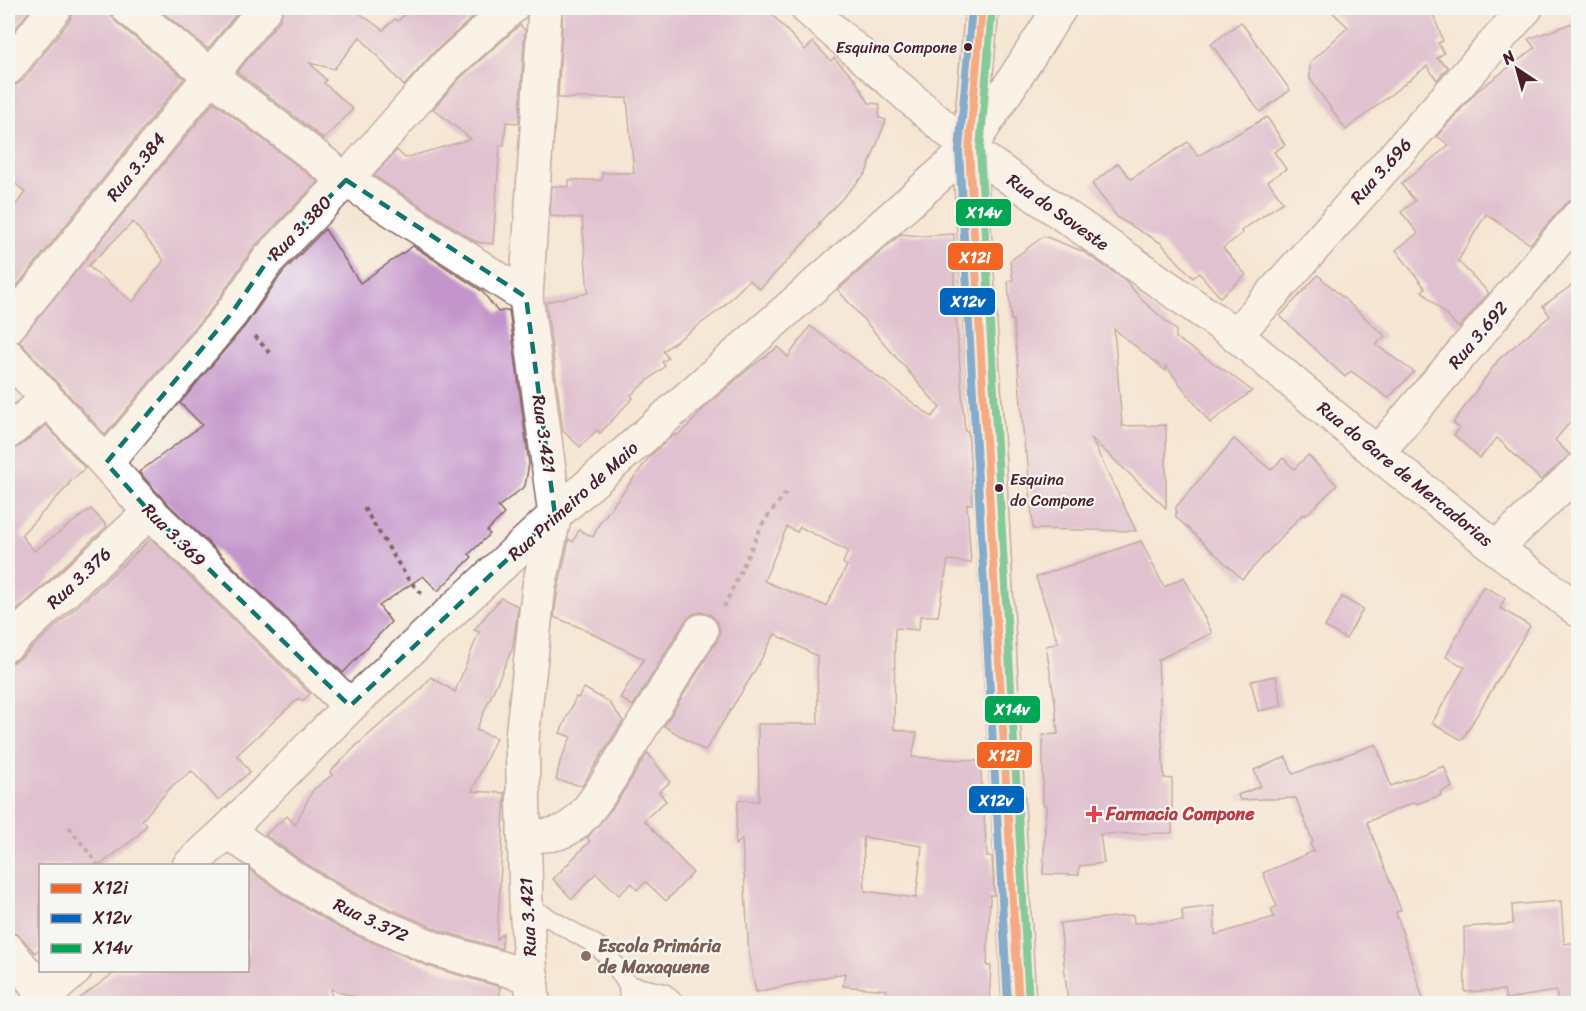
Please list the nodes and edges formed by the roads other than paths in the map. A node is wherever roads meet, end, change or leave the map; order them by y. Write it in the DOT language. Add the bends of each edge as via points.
graph roads {
  1 [pos="55,8"];
  2 [pos="128,8"];
  3 [pos="265,8"];
  4 [pos="510,8"];
  5 [pos="545,8"];
  6 [pos="807,8"];
  7 [pos="982,8"];
  8 [pos="1060,8"];
  9 [pos="1526,8"];
  10 [pos="8,68"];
  11 [pos="211,76"];
  12 [pos="969,149"];
  13 [pos="346,180"];
  14 [pos="1578,217"];
  15 [pos="526,297"];
  16 [pos="8,327"];
  17 [pos="1236,335"];
  18 [pos="8,356"];
  19 [pos="48,400"];
  20 [pos="8,432"];
  21 [pos="1377,453"];
  22 [pos="106,463"];
  23 [pos="1578,471"];
  24 [pos="150,512"];
  25 [pos="555,515"];
  26 [pos="1496,548"];
  27 [pos="1578,610"];
  28 [pos="701,632"];
  29 [pos="8,644"];
  30 [pos="350,706"];
  31 [pos="226,831"];
  32 [pos="524,833"];
  33 [pos="191,864"];
  34 [pos="526,905"];
  35 [pos="8,950"];
  36 [pos="628,985"];
  37 [pos="532,990"];
  38 [pos="55,993"];
  39 [pos="629,1004"];
  40 [pos="676,1004"];
  41 [pos="1019,1004"];
  1 -- 10 [label="street"];
  2 -- 11 [label="street"];
  3 -- 11 [label="street, Rua 3.384"];
  4 -- 13 [label="street, Rua 3.380" via="446,66"];
  5 -- 15 [label="street, Rua 3.421"];
  6 -- 12 [label="street, Rua do Soveste"];
  7 -- 12 [label="main road"];
  8 -- 12 [label="street, Rua Primeiro de Maio"];
  9 -- 17 [label="street, Rua 3.696"];
  11 -- 13 [label="street"];
  11 -- 16 [label="street, Rua 3.384"];
  12 -- 17 [label="street, Rua do Soveste"];
  12 -- 25 [label="street, Rua Primeiro de Maio"];
  12 -- 41 [label="main road"];
  13 -- 15 [label="street"];
  13 -- 22 [label="street, Rua 3.380" via="268,260 231,314"];
  14 -- 21 [label="street, Rua 3.692"];
  15 -- 25 [label="street, Rua 3.421"];
  17 -- 21 [label="street, Rua do Gare de Mercadorias"];
  18 -- 19 [label="street, Rua 3.369"];
  19 -- 20 [label="street"];
  19 -- 22 [label="street, Rua 3.369"];
  21 -- 26 [label="street, Rua do Gare de Mercadorias"];
  22 -- 24 [label="street, Rua 3.369"];
  23 -- 26 [label="street"];
  24 -- 29 [label="street, Rua 3.376"];
  24 -- 30 [label="street, Rua 3.369"];
  25 -- 30 [label="street, Rua Primeiro de Maio"];
  25 -- 32 [label="street, Rua 3.421" via="539,586 522,737"];
  26 -- 27 [label="street, Rua do Gare de Mercadorias"];
  28 -- 32 [label="street" via="584,814 558,834 543,837"];
  30 -- 31 [label="street, Rua Primeiro de Maio"];
  31 -- 33 [label="street, Rua Primeiro de Maio"];
  31 -- 37 [label="street, Rua 3.372" via="347,911"];
  32 -- 34 [label="street, Rua 3.421"];
  34 -- 36 [label="lane" via="596,945"];
  34 -- 37 [label="street, Rua 3.421"];
  35 -- 38 [label="street"];
  36 -- 39 [label="lane"];
  36 -- 40 [label="lane" via="664,993"];
}
